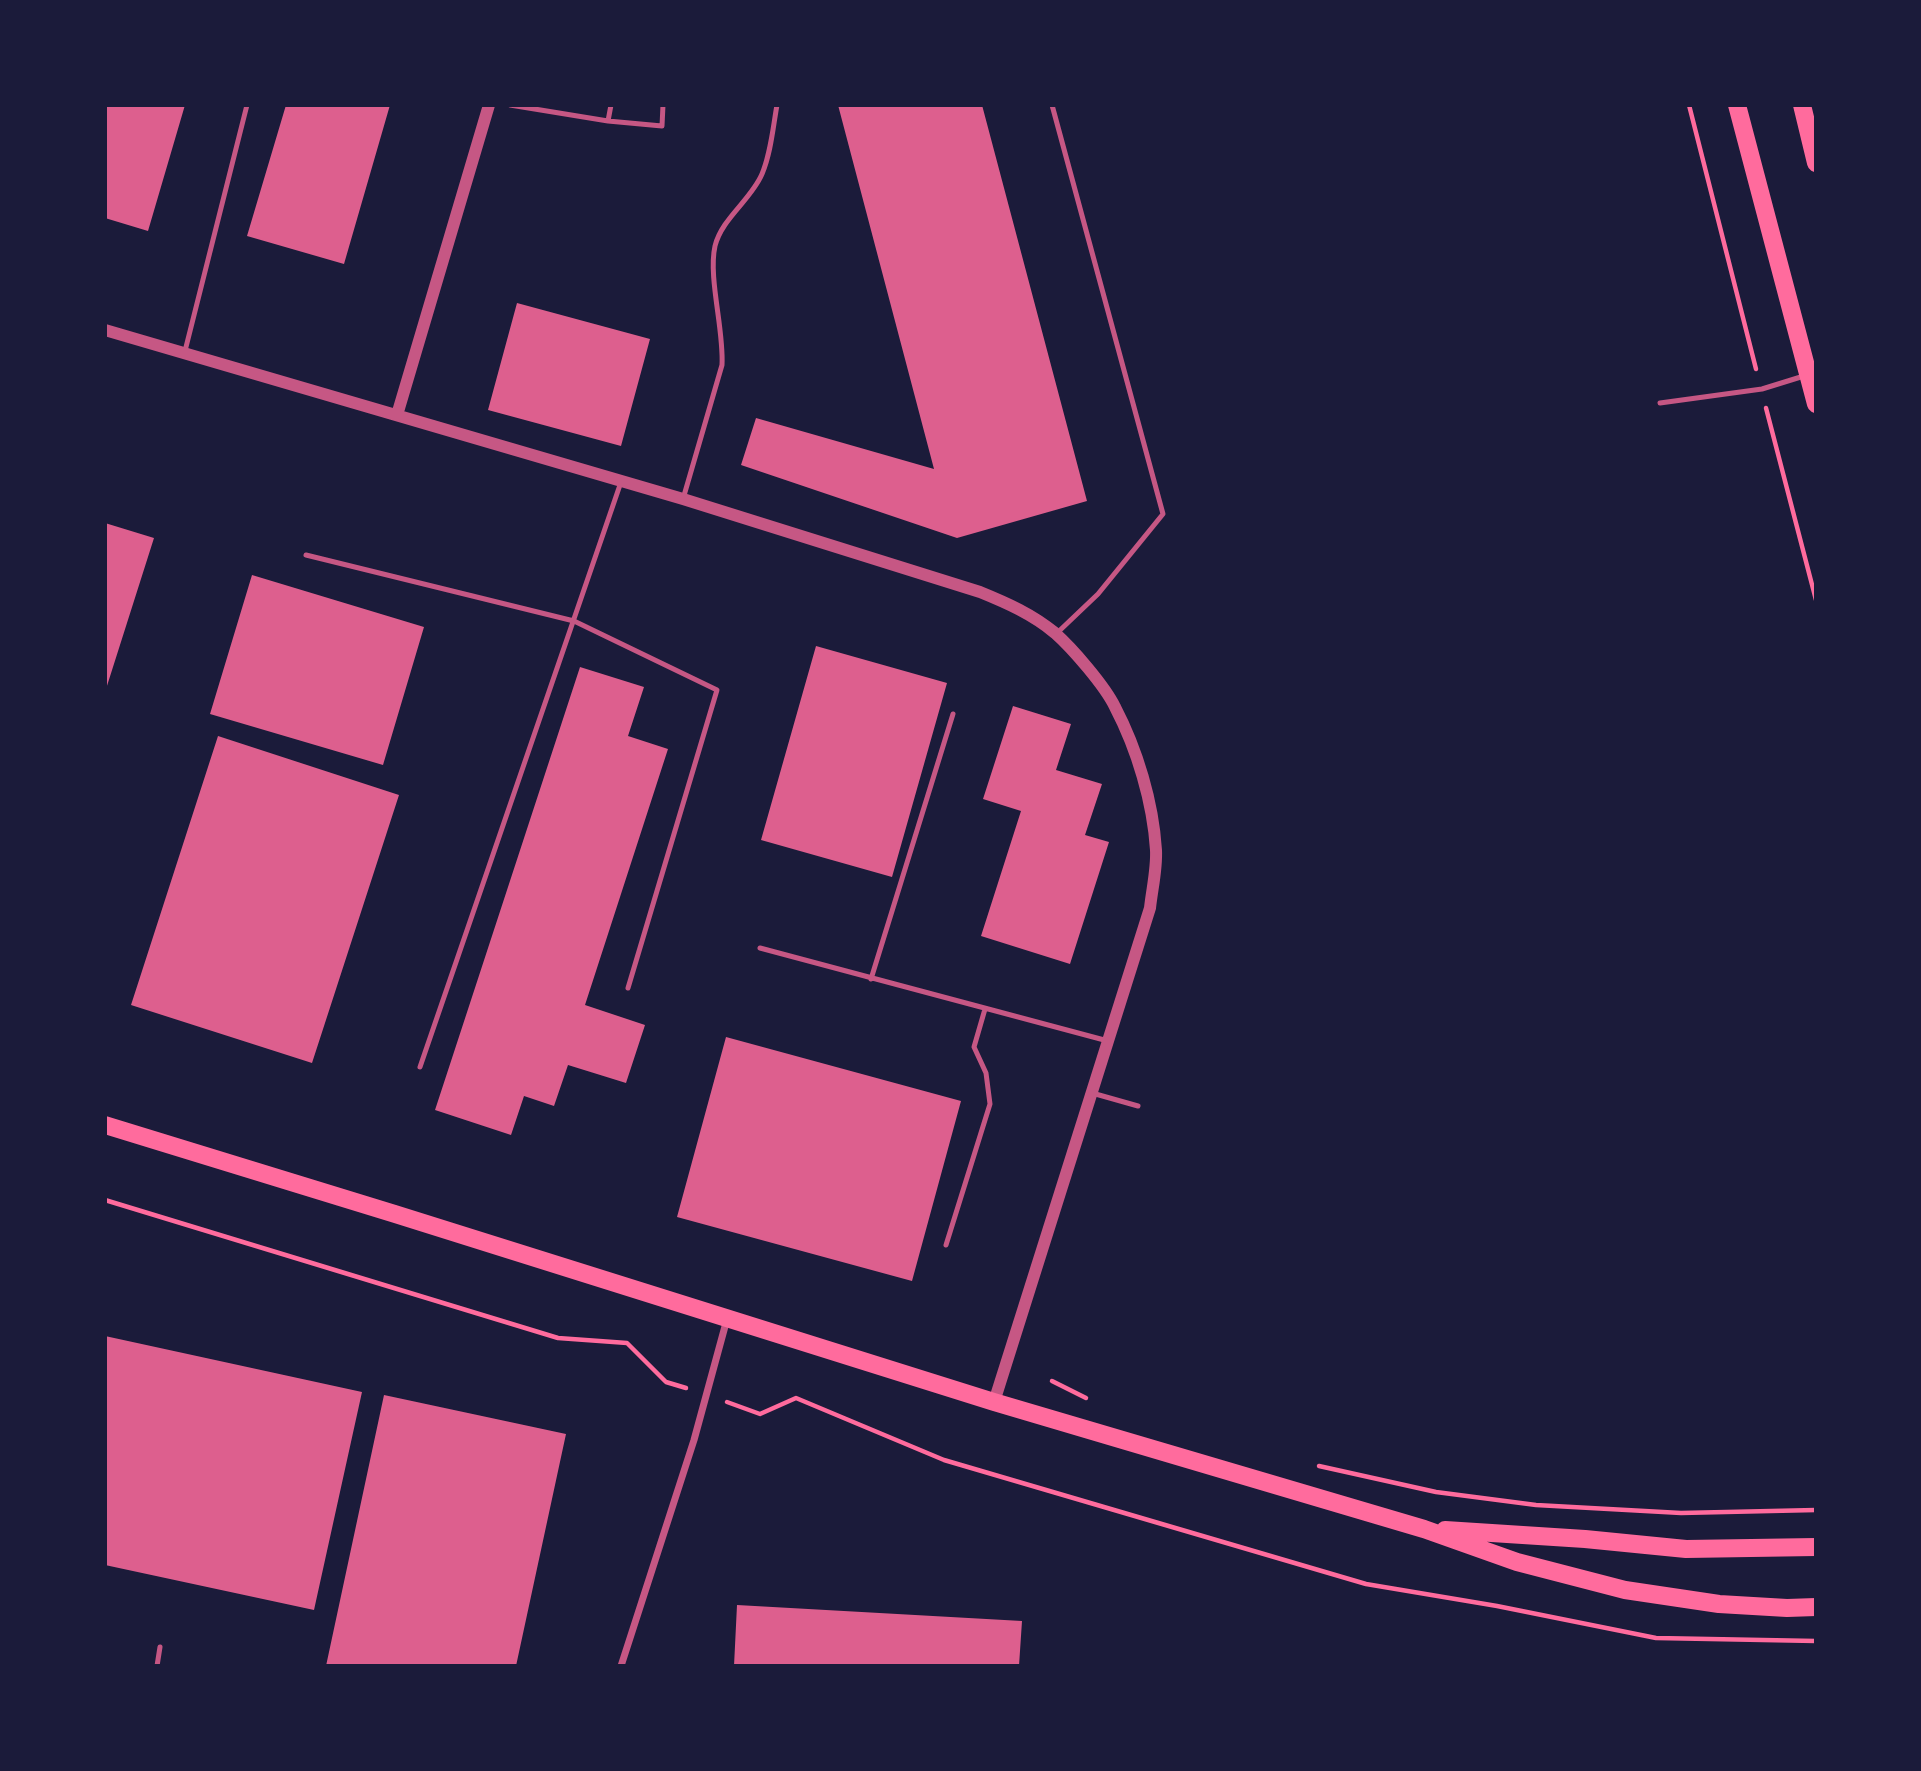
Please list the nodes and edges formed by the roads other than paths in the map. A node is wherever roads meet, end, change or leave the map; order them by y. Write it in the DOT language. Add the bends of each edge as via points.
graph roads {
  1 [pos="247,105"];
  2 [pos="489,105"];
  3 [pos="510,105"];
  4 [pos="611,105"];
  5 [pos="663,105"];
  6 [pos="777,105"];
  7 [pos="1052,105"];
  8 [pos="1737,105"];
  9 [pos="1802,105"];
  10 [pos="608,121"];
  11 [pos="1816,163"];
  12 [pos="105,330"];
  13 [pos="185,351"];
  14 [pos="1808,374"];
  15 [pos="1660,403"];
  16 [pos="1816,404"];
  17 [pos="397,415"];
  18 [pos="621,482"];
  19 [pos="683,499"];
  20 [pos="306,555"];
  21 [pos="575,621"];
  22 [pos="1056,634"];
  23 [pos="953,714"];
  24 [pos="760,948"];
  25 [pos="871,979"];
  26 [pos="628,988"];
  27 [pos="985,1009"];
  28 [pos="1108,1041"];
  29 [pos="420,1067"];
  30 [pos="1092,1093"];
  31 [pos="1138,1106"];
  32 [pos="105,1125"];
  33 [pos="946,1245"];
  34 [pos="727,1318"];
  35 [pos="994,1402"];
  36 [pos="1424,1529"];
  37 [pos="1816,1547"];
  38 [pos="1816,1607"];
  39 [pos="160,1647"];
  40 [pos="157,1666"];
  41 [pos="621,1666"];
  1 -- 13 [label="lane"];
  2 -- 17 [label="street"];
  3 -- 10 [label="lane"];
  4 -- 10 [label="lane"];
  5 -- 10 [label="lane" via="662,126"];
  6 -- 19 [label="lane" via="762,175 718,237 714,269 722,365"];
  7 -- 22 [label="lane" via="1163,514 1098,594"];
  8 -- 14 [label="main road"];
  9 -- 11 [label="main road"];
  12 -- 13 [label="street"];
  13 -- 17 [label="street"];
  14 -- 15 [label="lane" via="1762,389"];
  14 -- 16 [label="main road"];
  17 -- 18 [label="street"];
  18 -- 19 [label="street"];
  18 -- 21 [label="lane"];
  19 -- 22 [label="street" via="980,592 1020,608"];
  20 -- 21 [label="lane"];
  21 -- 26 [label="lane" via="717,690"];
  21 -- 29 [label="lane"];
  22 -- 28 [label="street" via="1114,705 1133,750 1154,827 1150,908"];
  23 -- 25 [label="lane"];
  24 -- 25 [label="lane"];
  25 -- 27 [label="lane"];
  27 -- 28 [label="lane"];
  27 -- 33 [label="lane" via="974,1047 986,1073 990,1104"];
  28 -- 30 [label="street"];
  30 -- 31 [label="lane"];
  30 -- 35 [label="street"];
  32 -- 34 [label="main road"];
  34 -- 35 [label="main road"];
  34 -- 41 [label="street" via="694,1440"];
  35 -- 36 [label="main road"];
  36 -- 37 [label="main road" via="1686,1549"];
  36 -- 38 [label="main road" via="1517,1562 1625,1590 1719,1604"];
  39 -- 40 [label="lane"];
}
